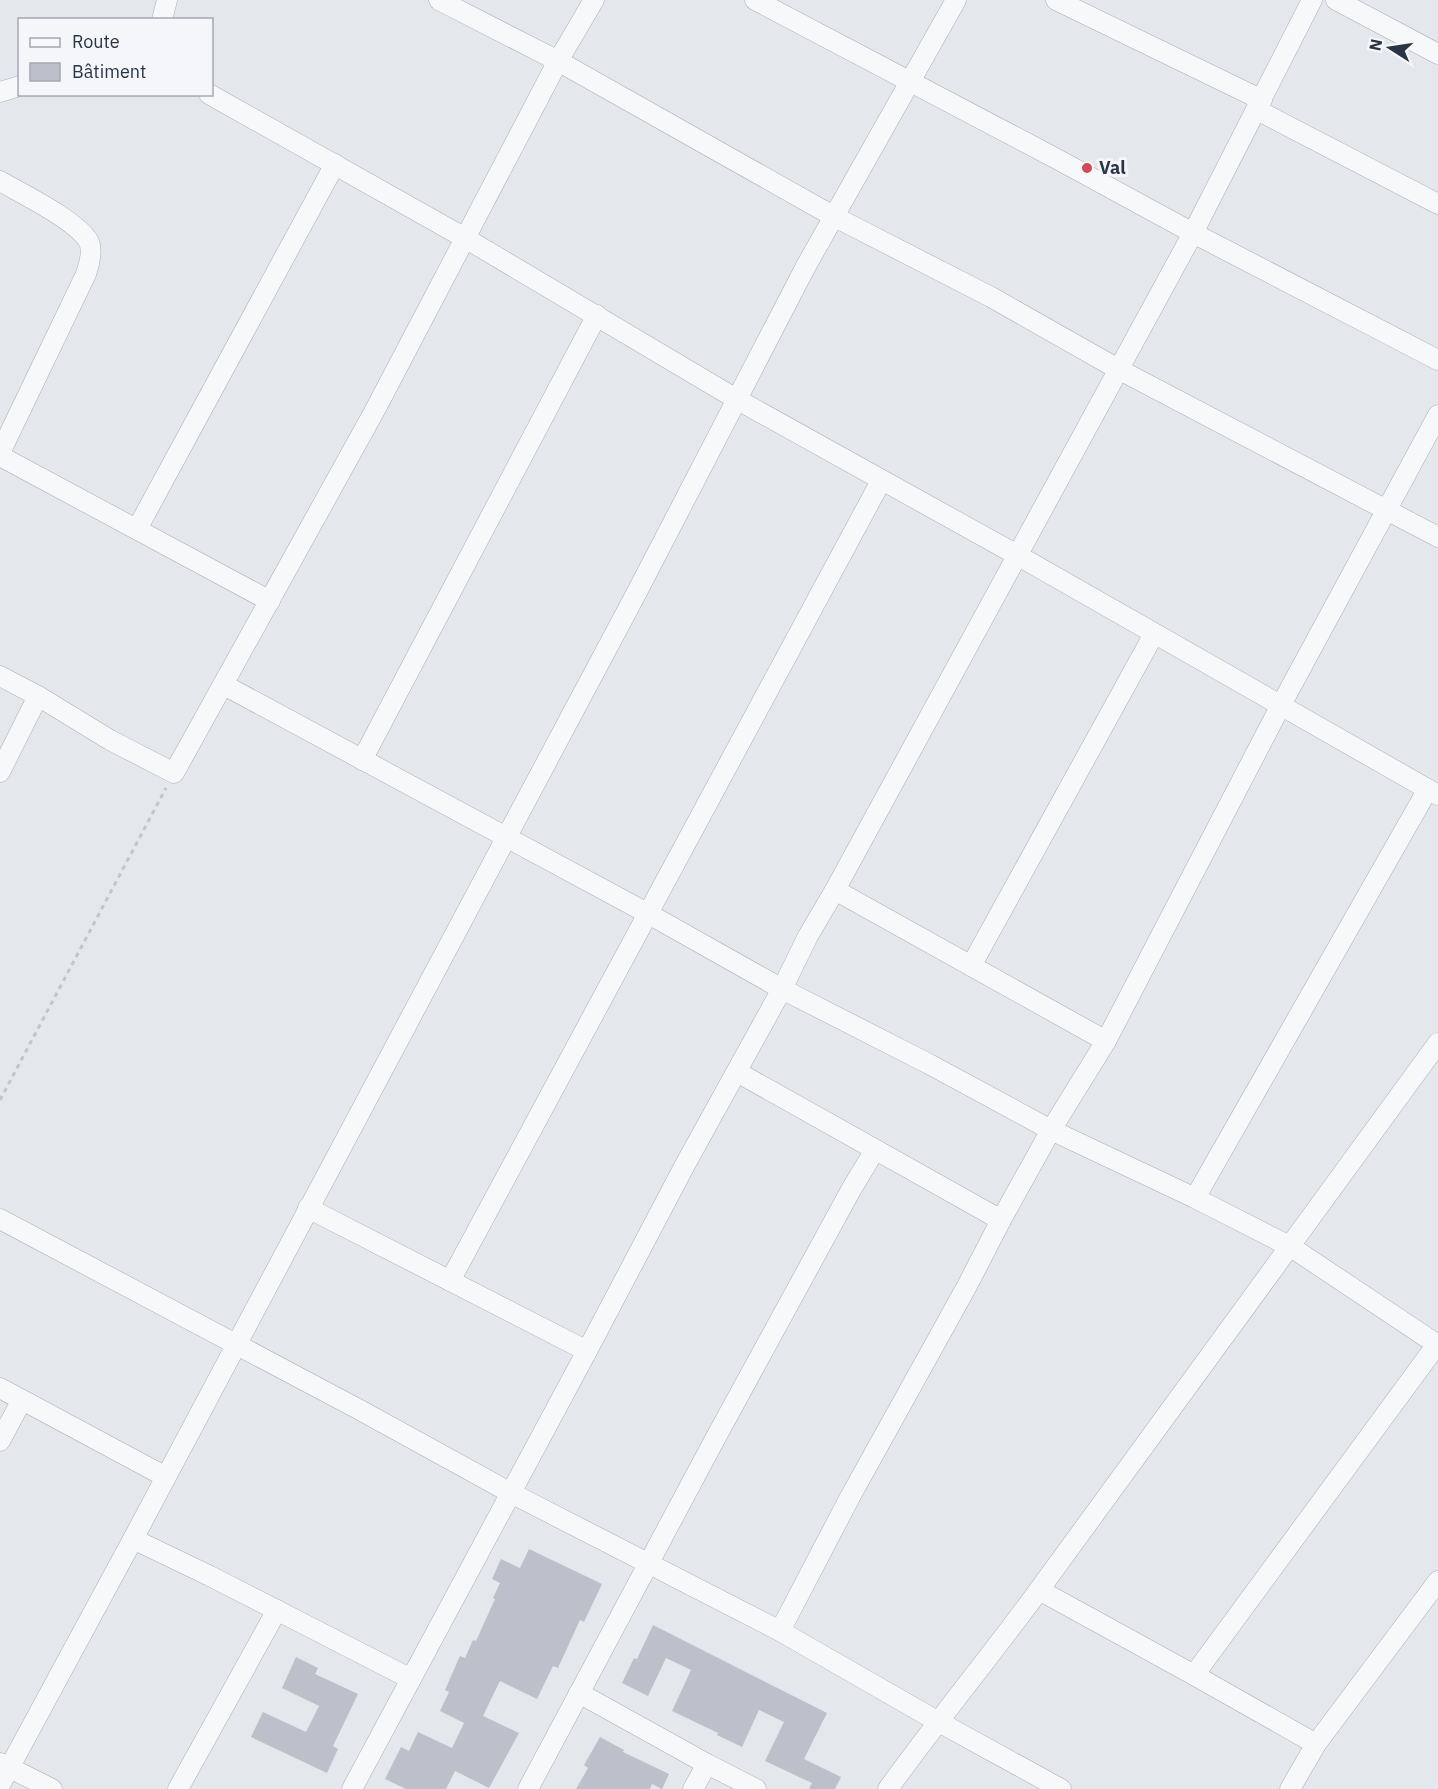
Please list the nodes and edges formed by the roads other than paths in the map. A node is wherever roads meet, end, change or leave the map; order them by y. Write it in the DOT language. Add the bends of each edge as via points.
graph roads {
  1 [pos="167,0"];
  2 [pos="439,0"];
  3 [pos="594,0"];
  4 [pos="755,0"];
  5 [pos="956,0"];
  6 [pos="1056,0"];
  7 [pos="1312,0"];
  8 [pos="1336,0"];
  9 [pos="162,18"];
  10 [pos="1438,54"];
  11 [pos="558,62"];
  12 [pos="910,81"];
  13 [pos="18,87"];
  14 [pos="0,92"];
  15 [pos="213,96"];
  16 [pos="1259,105"];
  17 [pos="335,164"];
  18 [pos="0,181"];
  19 [pos="1438,204"];
  20 [pos="833,216"];
  21 [pos="1193,233"];
  22 [pos="465,238"];
  23 [pos="597,315"];
  24 [pos="1438,360"];
  25 [pos="1118,369"];
  26 [pos="738,400"];
  27 [pos="1438,415"];
  28 [pos="0,455"];
  29 [pos="881,481"];
  30 [pos="1386,510"];
  31 [pos="137,529"];
  32 [pos="1438,537"];
  33 [pos="1017,555"];
  34 [pos="270,601"];
  35 [pos="1154,634"];
  36 [pos="0,676"];
  37 [pos="224,685"];
  38 [pos="38,696"];
  39 [pos="1281,705"];
  40 [pos="362,760"];
  41 [pos="0,772"];
  42 [pos="1433,792"];
  43 [pos="507,837"];
  44 [pos="835,890"];
  45 [pos="647,913"];
  46 [pos="971,966"];
  47 [pos="782,989"];
  48 [pos="1106,1041"];
  49 [pos="1438,1043"];
  50 [pos="737,1072"];
  51 [pos="1051,1130"];
  52 [pos="875,1150"];
  53 [pos="1196,1197"];
  54 [pos="308,1209"];
  55 [pos="0,1219"];
  56 [pos="1001,1220"];
  57 [pos="1291,1246"];
  58 [pos="450,1281"];
  59 [pos="235,1345"];
  60 [pos="1438,1345"];
  61 [pos="587,1352"];
  62 [pos="0,1388"];
  63 [pos="22,1400"];
  64 [pos="0,1441"];
  65 [pos="166,1478"];
  66 [pos="511,1493"];
  67 [pos="133,1539"];
  68 [pos="647,1565"];
  69 [pos="1438,1581"];
  70 [pos="1040,1590"];
  71 [pos="277,1610"];
  72 [pos="780,1631"];
  73 [pos="1194,1675"];
  74 [pos="411,1679"];
  75 [pos="579,1693"];
  76 [pos="937,1721"];
  77 [pos="1316,1744"];
  78 [pos="707,1764"];
  79 [pos="3,1772"];
  80 [pos="52,1789"];
  81 [pos="178,1789"];
  82 [pos="352,1789"];
  83 [pos="528,1789"];
  84 [pos="693,1789"];
  85 [pos="756,1789"];
  86 [pos="888,1789"];
  87 [pos="1061,1789"];
  88 [pos="1290,1789"];
  1 -- 9 [label="street"];
  2 -- 11 [label="street"];
  3 -- 11 [label="street"];
  4 -- 12 [label="street"];
  5 -- 12 [label="street"];
  6 -- 16 [label="street"];
  7 -- 16 [label="street"];
  8 -- 10 [label="street"];
  11 -- 20 [label="street"];
  11 -- 22 [label="street"];
  12 -- 20 [label="street"];
  12 -- 21 [label="street"];
  13 -- 14 [label="street"];
  15 -- 17 [label="street"];
  16 -- 19 [label="street"];
  16 -- 21 [label="street"];
  17 -- 22 [label="street"];
  17 -- 31 [label="street"];
  18 -- 28 [label="street" via="77,227 90,243 90,258 86,274"];
  20 -- 25 [label="street" via="991,297"];
  20 -- 26 [label="street"];
  21 -- 24 [label="street"];
  21 -- 25 [label="street"];
  22 -- 23 [label="street"];
  22 -- 34 [label="street"];
  23 -- 26 [label="street"];
  23 -- 40 [label="street"];
  25 -- 30 [label="street"];
  25 -- 33 [label="street"];
  26 -- 29 [label="street"];
  26 -- 43 [label="street"];
  27 -- 30 [label="street"];
  28 -- 31 [label="street"];
  29 -- 33 [label="street"];
  29 -- 45 [label="street"];
  30 -- 32 [label="street"];
  30 -- 39 [label="street"];
  31 -- 34 [label="street"];
  33 -- 35 [label="street"];
  33 -- 44 [label="street"];
  34 -- 37 [label="street"];
  35 -- 39 [label="street"];
  35 -- 46 [label="street"];
  36 -- 38 [label="street"];
  37 -- 38 [label="street" via="174,773"];
  37 -- 40 [label="street"];
  38 -- 41 [label="street"];
  39 -- 42 [label="street"];
  39 -- 48 [label="street"];
  40 -- 43 [label="street"];
  42 -- 53 [label="street"];
  43 -- 45 [label="street"];
  43 -- 54 [label="street"];
  44 -- 46 [label="street"];
  44 -- 47 [label="street"];
  45 -- 47 [label="street"];
  45 -- 58 [label="street"];
  46 -- 48 [label="street"];
  47 -- 50 [label="street"];
  47 -- 51 [label="street"];
  48 -- 51 [label="street"];
  49 -- 57 [label="street"];
  50 -- 52 [label="street"];
  50 -- 61 [label="street"];
  51 -- 53 [label="street"];
  51 -- 56 [label="street"];
  52 -- 56 [label="street"];
  52 -- 68 [label="street"];
  53 -- 57 [label="street"];
  54 -- 58 [label="street"];
  54 -- 59 [label="street"];
  55 -- 59 [label="street"];
  56 -- 72 [label="street"];
  57 -- 60 [label="street"];
  57 -- 70 [label="street"];
  58 -- 61 [label="street"];
  59 -- 65 [label="street"];
  59 -- 66 [label="street"];
  60 -- 73 [label="street"];
  61 -- 66 [label="street"];
  62 -- 63 [label="street"];
  63 -- 64 [label="street"];
  63 -- 65 [label="street"];
  65 -- 67 [label="street"];
  66 -- 68 [label="street"];
  66 -- 74 [label="street"];
  67 -- 71 [label="street"];
  67 -- 79 [label="street"];
  68 -- 72 [label="street"];
  68 -- 75 [label="street"];
  69 -- 77 [label="street"];
  70 -- 73 [label="street"];
  70 -- 76 [label="street"];
  71 -- 74 [label="street"];
  71 -- 81 [label="street"];
  72 -- 76 [label="street"];
  73 -- 77 [label="street"];
  74 -- 82 [label="street"];
  75 -- 78 [label="street"];
  75 -- 83 [label="street"];
  76 -- 86 [label="street"];
  76 -- 87 [label="street"];
  77 -- 88 [label="street"];
  78 -- 84 [label="street"];
  78 -- 85 [label="street"];
  79 -- 80 [label="street"];
}
